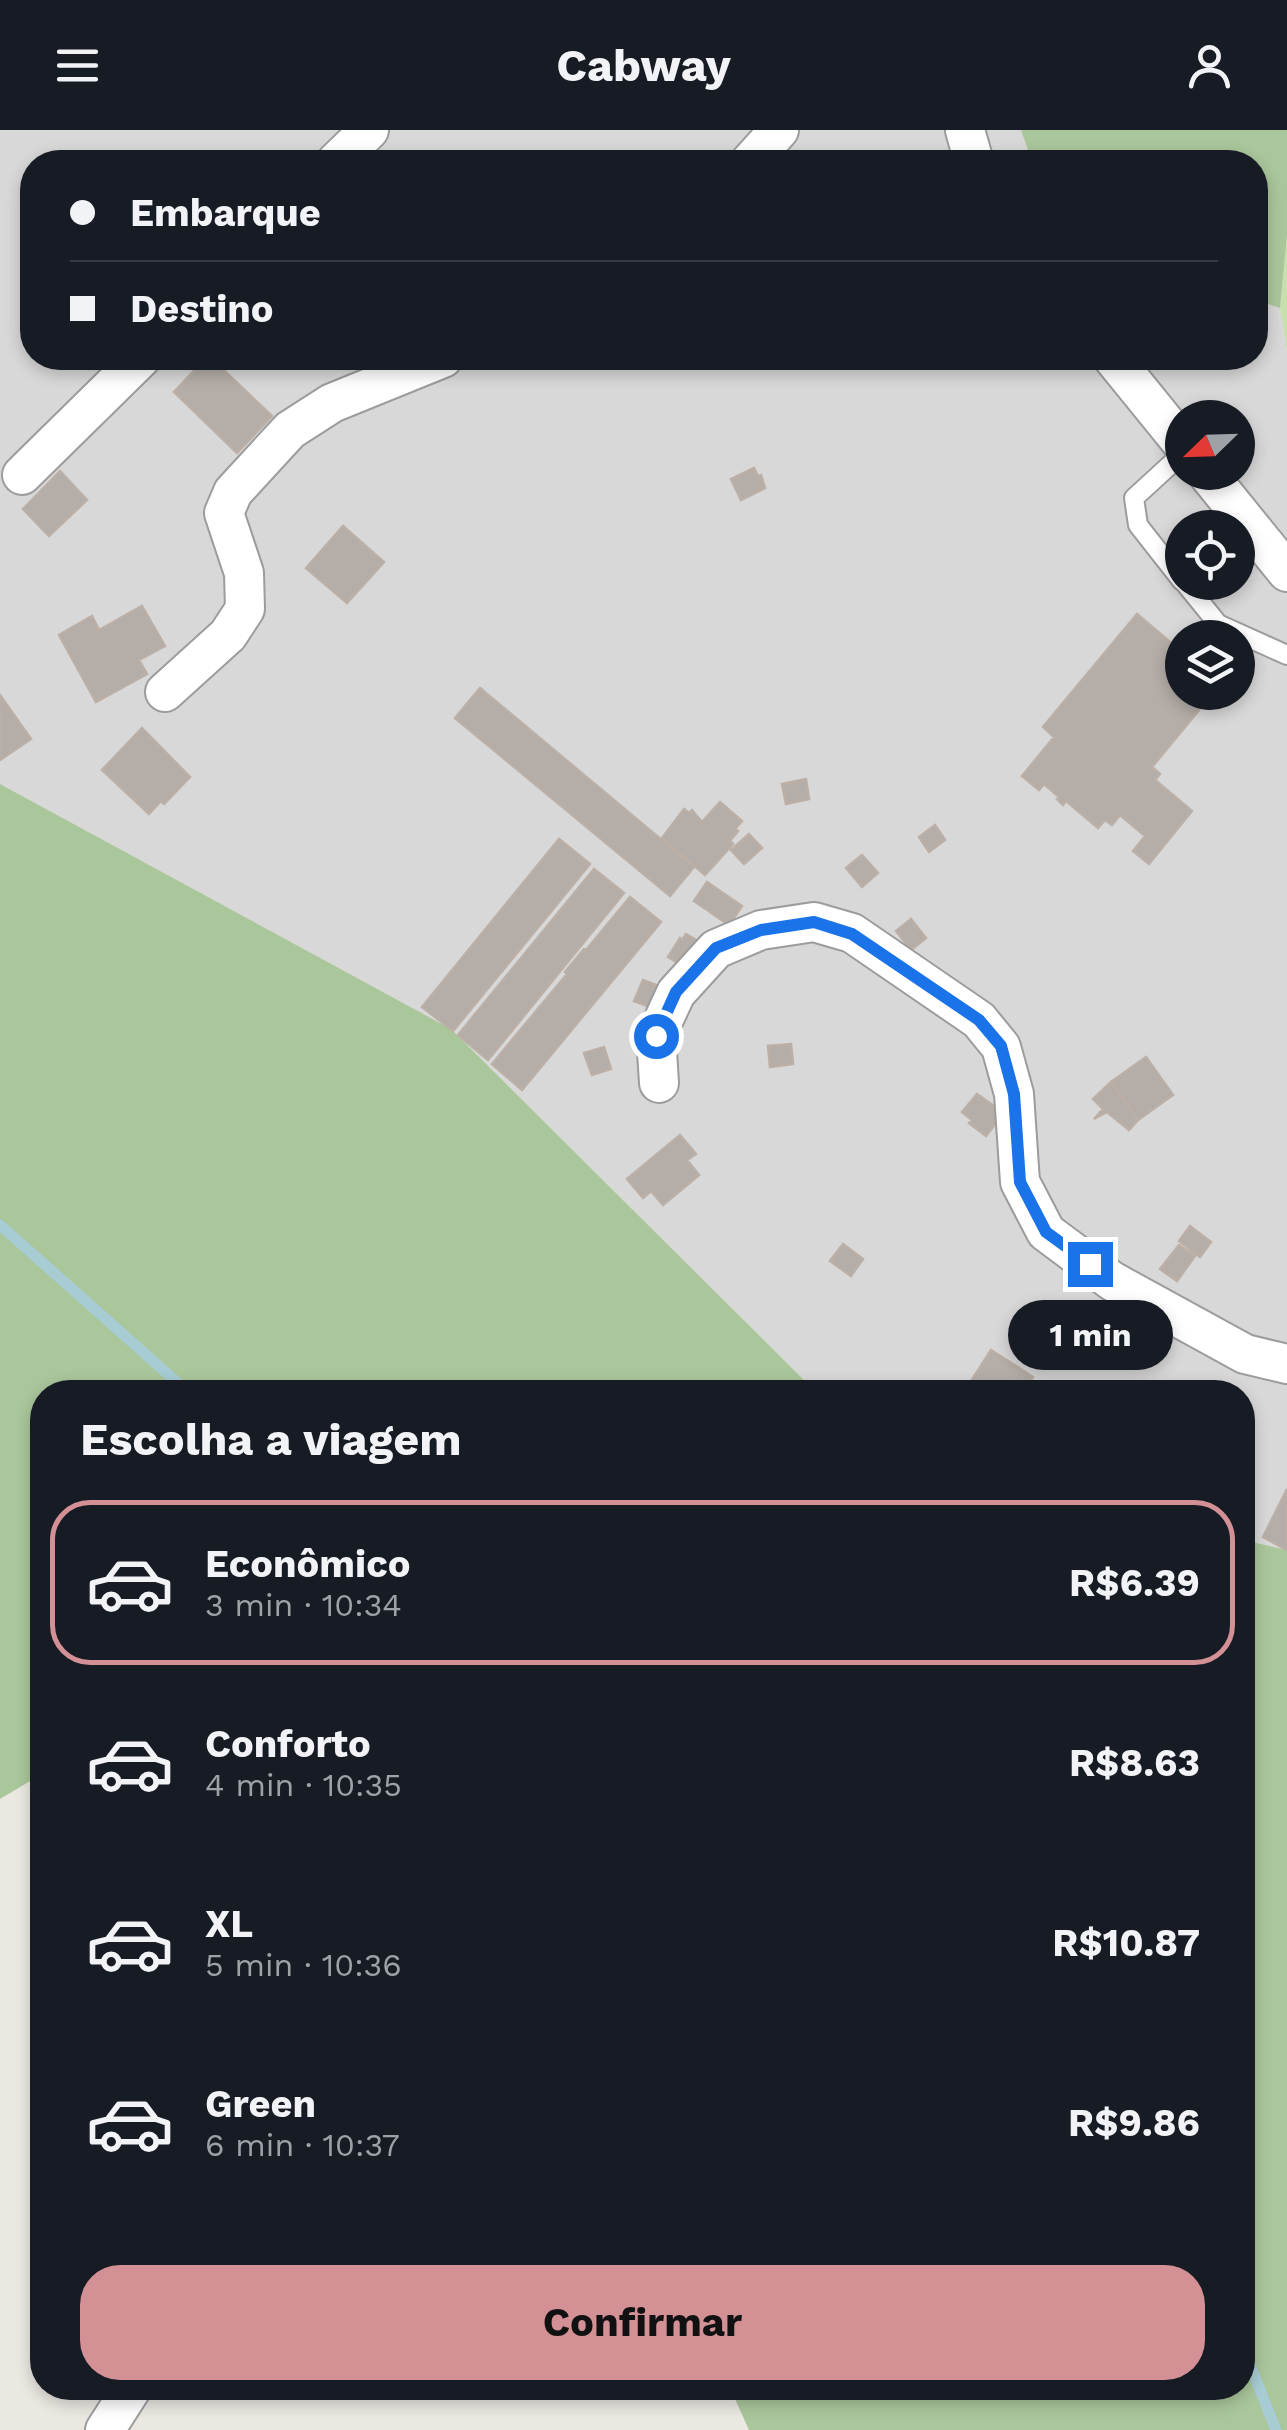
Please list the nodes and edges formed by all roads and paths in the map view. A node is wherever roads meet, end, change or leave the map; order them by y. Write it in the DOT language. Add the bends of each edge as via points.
graph roads {
  1 [pos="369,130"];
  2 [pos="779,130"];
  3 [pos="348,150"];
  4 [pos="761,150"];
  5 [pos="128,370"];
  6 [pos="413,370"];
  7 [pos="1123,370"];
  8 [pos="1165,422"];
  9 [pos="1165,470"];
  10 [pos="22,476"];
  11 [pos="1221,490"];
  12 [pos="1165,560"];
  13 [pos="1287,572"];
  14 [pos="1198,600"];
  15 [pos="1287,654"];
  16 [pos="165,692"];
  17 [pos="659,1084"];
  18 [pos="1287,1364"];
  19 [pos="125,2400"];
  20 [pos="106,2430"];
  1 -- 3 [label="street"];
  2 -- 4 [label="street"];
  5 -- 10 [label="street"];
  6 -- 16 [label="street" via="332,403 290,430 233,492 224,512 244,573 245,609 228,635"];
  7 -- 8 [label="street"];
  9 -- 12 [label="lane" via="1134,498 1138,526"];
  11 -- 13 [label="street"];
  14 -- 15 [label="lane" via="1218,624"];
  17 -- 18 [label="street" via="656,1036 676,992 716,948 761,930 814,922 852,934 979,1020 1001,1046 1014,1094 1020,1182 1046,1232 1112,1280 1245,1354"];
  19 -- 20 [label="street"];
}
